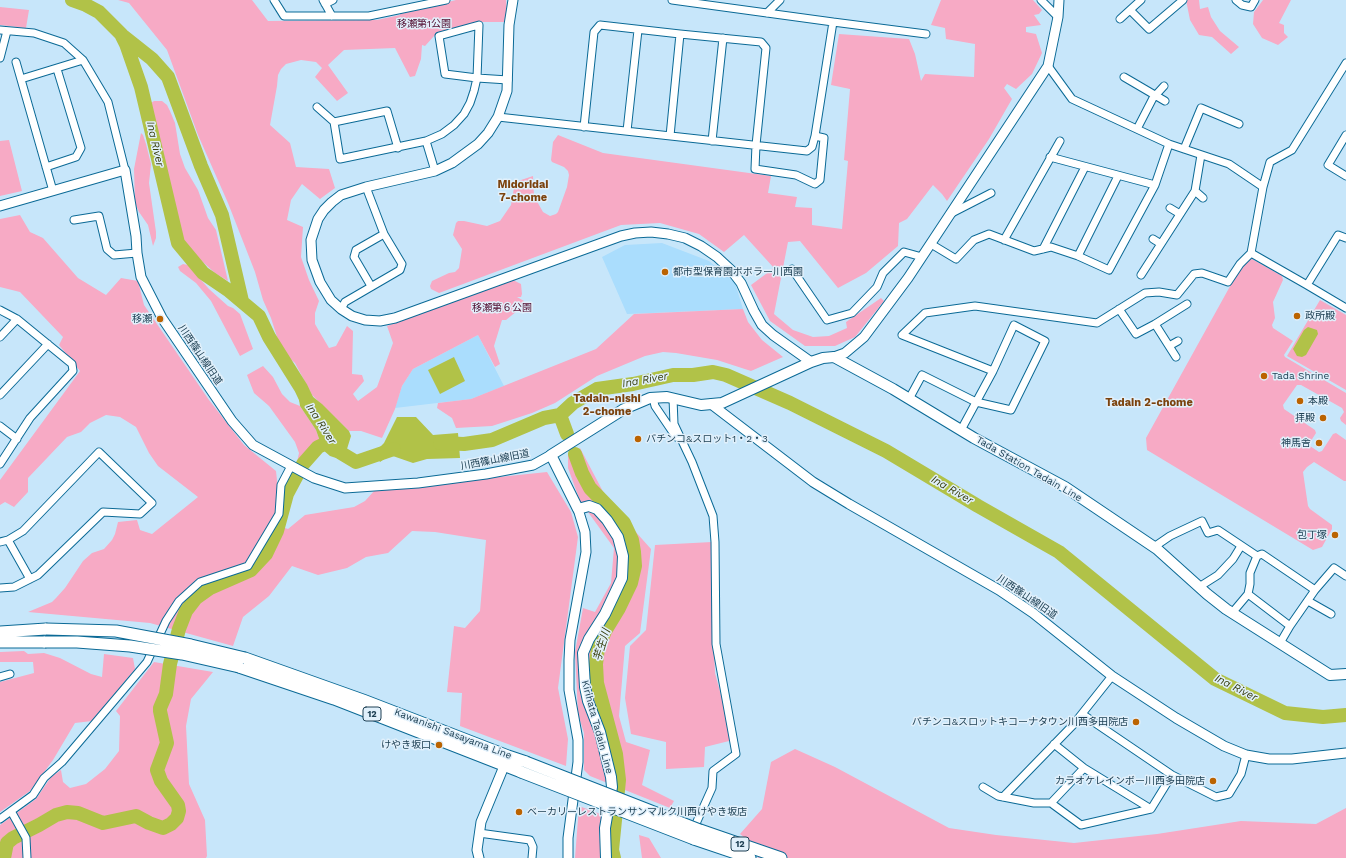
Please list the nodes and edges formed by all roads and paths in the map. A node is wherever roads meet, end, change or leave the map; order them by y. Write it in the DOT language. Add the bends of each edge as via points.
graph roads {
  1 [pos="274,0"];
  2 [pos="333,0"];
  3 [pos="446,0"];
  4 [pos="513,0"];
  5 [pos="672,0"];
  6 [pos="780,0"];
  7 [pos="1041,0"];
  8 [pos="1141,0"];
  9 [pos="1183,0"];
  10 [pos="1236,0"];
  11 [pos="1255,0"];
  12 [pos="1060,1"];
  13 [pos="324,2"];
  14 [pos="1130,10"];
  15 [pos="767,13"];
  16 [pos="332,16"];
  17 [pos="1058,16"];
  18 [pos="1120,19"];
  19 [pos="833,22"];
  20 [pos="3,30"];
  21 [pos="638,30"];
  22 [pos="680,34"];
  23 [pos="926,34"];
  24 [pos="723,38"];
  25 [pos="0,58"];
  26 [pos="83,60"];
  27 [pos="16,62"];
  28 [pos="1346,63"];
  29 [pos="1048,66"];
  30 [pos="57,69"];
  31 [pos="1124,77"];
  32 [pos="477,78"];
  33 [pos="21,79"];
  34 [pos="508,80"];
  35 [pos="1164,86"];
  36 [pos="1155,96"];
  37 [pos="1165,101"];
  38 [pos="317,107"];
  39 [pos="498,117"];
  40 [pos="334,122"];
  41 [pos="1239,124"];
  42 [pos="584,127"];
  43 [pos="1137,129"];
  44 [pos="627,131"];
  45 [pos="1346,135"];
  46 [pos="670,136"];
  47 [pos="815,136"];
  48 [pos="712,141"];
  49 [pos="1060,141"];
  50 [pos="426,142"];
  51 [pos="1169,144"];
  52 [pos="756,145"];
  53 [pos="398,148"];
  54 [pos="1184,149"];
  55 [pos="1201,154"];
  56 [pos="1050,157"];
  57 [pos="46,167"];
  58 [pos="1085,167"];
  59 [pos="125,170"];
  60 [pos="435,171"];
  61 [pos="1118,176"];
  62 [pos="1346,176"];
  63 [pos="1155,186"];
  64 [pos="366,187"];
  65 [pos="1263,187"];
  66 [pos="53,191"];
  67 [pos="1195,191"];
  68 [pos="991,193"];
  69 [pos="1203,198"];
  70 [pos="0,206"];
  71 [pos="1170,208"];
  72 [pos="952,213"];
  73 [pos="1180,214"];
  74 [pos="74,220"];
  75 [pos="384,234"];
  76 [pos="1346,238"];
  77 [pos="1153,239"];
  78 [pos="1004,240"];
  79 [pos="931,244"];
  80 [pos="1161,244"];
  81 [pos="1043,249"];
  82 [pos="137,253"];
  83 [pos="1251,253"];
  84 [pos="1078,256"];
  85 [pos="922,257"];
  86 [pos="792,269"];
  87 [pos="1140,275"];
  88 [pos="1307,285"];
  89 [pos="371,286"];
  90 [pos="1187,304"];
  91 [pos="1346,308"];
  92 [pos="341,309"];
  93 [pos="1119,309"];
  94 [pos="0,310"];
  95 [pos="17,319"];
  96 [pos="1155,324"];
  97 [pos="0,337"];
  98 [pos="1178,341"];
  99 [pos="48,344"];
  100 [pos="1169,346"];
  101 [pos="834,357"];
  102 [pos="1176,357"];
  103 [pos="810,362"];
  104 [pos="993,371"];
  105 [pos="0,395"];
  106 [pos="654,398"];
  107 [pos="673,398"];
  108 [pos="910,399"];
  109 [pos="976,402"];
  110 [pos="711,404"];
  111 [pos="0,426"];
  112 [pos="961,430"];
  113 [pos="17,439"];
  114 [pos="551,455"];
  115 [pos="692,462"];
  116 [pos="0,464"];
  117 [pos="297,469"];
  118 [pos="578,509"];
  119 [pos="8,540"];
  120 [pos="0,542"];
  121 [pos="1241,546"];
  122 [pos="1154,547"];
  123 [pos="1257,556"];
  124 [pos="1346,576"];
  125 [pos="30,579"];
  126 [pos="1199,587"];
  127 [pos="0,588"];
  128 [pos="1315,590"];
  129 [pos="1248,594"];
  130 [pos="1308,601"];
  131 [pos="1232,613"];
  132 [pos="1330,614"];
  133 [pos="1290,626"];
  134 [pos="0,632"];
  135 [pos="0,642"];
  136 [pos="1280,644"];
  137 [pos="242,663"];
  138 [pos="10,674"];
  139 [pos="1346,674"];
  140 [pos="1112,676"];
  141 [pos="0,677"];
  142 [pos="1082,714"];
  143 [pos="1054,744"];
  144 [pos="1346,753"];
  145 [pos="1246,755"];
  146 [pos="506,761"];
  147 [pos="1084,768"];
  148 [pos="1172,775"];
  149 [pos="983,787"];
  150 [pos="1002,797"];
  151 [pos="1051,803"];
  152 [pos="1151,809"];
  153 [pos="12,813"];
  154 [pos="0,819"];
  155 [pos="696,832"];
  156 [pos="479,833"];
  157 [pos="27,858"];
  158 [pos="479,858"];
  159 [pos="532,858"];
  160 [pos="568,858"];
  161 [pos="606,858"];
  162 [pos="750,858"];
  163 [pos="780,858"];
  1 -- 16 [label="street" via="284,16"];
  2 -- 13 [label="street"];
  3 -- 16 [label="street" via="369,16"];
  4 -- 34 [label="street" via="509,25"];
  5 -- 15 [label="street"];
  6 -- 15 [label="street"];
  7 -- 17 [label="street"];
  8 -- 14 [label="street"];
  9 -- 14 [label="street" via="1149,29"];
  10 -- 11 [label="street" via="1251,7"];
  12 -- 17 [label="street"];
  13 -- 16 [label="street"];
  14 -- 18 [label="street"];
  15 -- 19 [label="street"];
  17 -- 29 [label="street"];
  19 -- 23 [label="street"];
  19 -- 47 [label="street"];
  20 -- 25 [label="street"];
  20 -- 26 [label="street, 川西篠山線旧道" via="34,33 64,43"];
  21 -- 22 [label="street"];
  21 -- 42 [label="street" via="600,25 594,32"];
  21 -- 44 [label="street"];
  22 -- 24 [label="street"];
  22 -- 46 [label="street"];
  24 -- 48 [label="street"];
  24 -- 52 [label="street" via="761,42 766,48"];
  26 -- 30 [label="street"];
  26 -- 59 [label="street, 川西篠山線旧道" via="108,102"];
  27 -- 33 [label="street"];
  28 -- 65 [label="street" via="1292,150 1270,162"];
  29 -- 43 [label="street" via="1072,99"];
  29 -- 72 [label="street"];
  30 -- 33 [label="street"];
  30 -- 57 [label="street" via="81,148 76,158"];
  31 -- 36 [label="street"];
  32 -- 32 [label="street" via="479,25 439,36 445,74"];
  32 -- 34 [label="street"];
  32 -- 50 [label="street" via="464,114 442,134"];
  33 -- 57 [label="street"];
  34 -- 39 [label="street"];
  35 -- 36 [label="street"];
  36 -- 37 [label="street"];
  36 -- 43 [label="street"];
  38 -- 40 [label="street"];
  39 -- 42 [label="street"];
  39 -- 60 [label="street" via="478,144 452,163"];
  40 -- 53 [label="street" via="387,111"];
  40 -- 53 [label="street" via="340,159"];
  41 -- 54 [label="street" via="1201,108"];
  42 -- 44 [label="street"];
  43 -- 51 [label="street"];
  44 -- 46 [label="street"];
  45 -- 62 [label="street" via="1328,165"];
  46 -- 48 [label="street"];
  47 -- 52 [label="street" via="812,147 807,151"];
  47 -- 52 [label="street" via="824,138 820,180 815,184 796,174 755,169"];
  48 -- 52 [label="street"];
  49 -- 56 [label="street"];
  50 -- 53 [label="street"];
  50 -- 60 [label="street"];
  51 -- 54 [label="street"];
  51 -- 63 [label="street"];
  54 -- 55 [label="street"];
  55 -- 65 [label="street" via="1229,164"];
  55 -- 67 [label="street"];
  56 -- 58 [label="street"];
  56 -- 78 [label="street"];
  57 -- 66 [label="street"];
  58 -- 61 [label="street"];
  58 -- 81 [label="street"];
  59 -- 66 [label="street"];
  59 -- 82 [label="street, 川西篠山線旧道"];
  60 -- 64 [label="street"];
  61 -- 63 [label="street"];
  61 -- 84 [label="street"];
  63 -- 84 [label="street" via="1109,270"];
  64 -- 75 [label="street"];
  64 -- 92 [label="street" via="341,195 332,202 318,219 311,240 312,260 320,282 331,300"];
  65 -- 83 [label="street"];
  66 -- 70 [label="street"];
  67 -- 69 [label="street"];
  67 -- 73 [label="street"];
  68 -- 72 [label="street"];
  71 -- 73 [label="street"];
  72 -- 79 [label="street"];
  73 -- 80 [label="street"];
  74 -- 82 [label="street" via="99,216 107,249 114,255"];
  75 -- 89 [label="street" via="356,250 354,257"];
  75 -- 89 [label="street" via="402,264 400,270"];
  76 -- 88 [label="street" via="1338,235"];
  77 -- 80 [label="street"];
  78 -- 79 [label="street" via="990,234 974,240 956,259"];
  78 -- 81 [label="street" via="1034,251"];
  79 -- 85 [label="street"];
  80 -- 87 [label="street"];
  81 -- 84 [label="street" via="1051,248"];
  82 -- 117 [label="street, 川西篠山線旧道" via="141,277 162,318 232,421 253,446"];
  83 -- 88 [label="street"];
  83 -- 93 [label="street" via="1228,282 1202,273 1194,274 1177,295 1145,293"];
  85 -- 86 [label="street" via="904,252 883,274 878,286 852,313 826,320"];
  85 -- 101 [label="street" via="864,337 845,353"];
  88 -- 91 [label="street"];
  89 -- 92 [label="street" via="345,302"];
  90 -- 96 [label="street"];
  92 -- 103 [label="street" via="365,320 395,318 620,236 651,232 685,238 717,257 741,284 762,325"];
  93 -- 96 [label="street" via="1136,334"];
  93 -- 104 [label="street" via="1097,323 975,306 925,313 902,335"];
  94 -- 95 [label="street"];
  95 -- 97 [label="street"];
  95 -- 99 [label="street"];
  96 -- 100 [label="street"];
  98 -- 100 [label="street"];
  99 -- 105 [label="street"];
  99 -- 113 [label="street" via="72,364 73,371 30,418"];
  100 -- 102 [label="street"];
  101 -- 103 [label="main road"];
  101 -- 108 [label="main road, Tada Station Tadain Line"];
  103 -- 110 [label="main road" via="722,403"];
  104 -- 109 [label="street"];
  104 -- 109 [label="street" via="1014,325 1046,341 1011,410"];
  106 -- 107 [label="main road"];
  106 -- 114 [label="main road" via="624,409"];
  106 -- 115 [label="street" via="655,406"];
  107 -- 110 [label="main road" via="701,405"];
  107 -- 115 [label="street" via="674,424"];
  108 -- 109 [label="street" via="922,375"];
  108 -- 112 [label="main road, Tada Station Tadain Line"];
  109 -- 112 [label="street"];
  110 -- 140 [label="street, 川西篠山線旧道" via="813,482 1033,612"];
  111 -- 113 [label="street"];
  112 -- 122 [label="main road, Tada Station Tadain Line" via="1065,487"];
  113 -- 116 [label="street"];
  114 -- 117 [label="street, 川西篠山線旧道" via="533,465 486,474 418,483 345,488 314,478"];
  114 -- 118 [label="main road"];
  115 -- 155 [label="street" via="713,516 716,644 736,754 714,771 712,788"];
  117 -- 153 [label="street" via="281,485 279,514 248,566 200,582 179,601 146,662 62,762 44,778 33,795"];
  118 -- 160 [label="street" via="585,532 586,552 570,640 569,690 578,740 578,762 568,838"];
  118 -- 161 [label="main road, Kirihata Tadain Line" via="589,506 597,509 618,537 623,556 622,578 583,653 585,687 611,777 612,787 605,828"];
  119 -- 120 [label="street"];
  119 -- 125 [label="street"];
  119 -- 125 [label="street" via="23,531 99,452 152,503 140,514 103,512 38,575"];
  121 -- 122 [label="street" via="1218,530 1208,532 1202,521 1170,536"];
  121 -- 123 [label="street"];
  121 -- 126 [label="street" via="1218,575"];
  122 -- 126 [label="main road, Tada Station Tadain Line"];
  123 -- 128 [label="street" via="1262,554"];
  123 -- 129 [label="street" via="1250,573"];
  124 -- 128 [label="street" via="1334,568"];
  125 -- 127 [label="street" via="14,587"];
  126 -- 131 [label="main road, Tada Station Tadain Line"];
  128 -- 130 [label="street"];
  129 -- 131 [label="street"];
  129 -- 133 [label="street"];
  130 -- 132 [label="street"];
  130 -- 133 [label="street"];
  131 -- 136 [label="main road, Tada Station Tadain Line"];
  133 -- 136 [label="street"];
  134 -- 137 [label="main road, Kawanishi Sasayama Line / 12, bridge" via="46,629 116,631 191,645"];
  135 -- 137 [label="main road, Kawanishi Sasayama Line / 12, bridge" via="77,642 130,646"];
  136 -- 139 [label="main road, Tada Station Tadain Line" via="1330,675"];
  137 -- 146 [label="main road, Kawanishi Sasayama Line / 12" via="363,700"];
  138 -- 141 [label="street"];
  140 -- 142 [label="street"];
  140 -- 145 [label="street, 川西篠山線旧道" via="1176,718 1224,746"];
  142 -- 143 [label="street"];
  142 -- 148 [label="street"];
  143 -- 147 [label="street"];
  143 -- 150 [label="street"];
  144 -- 145 [label="street, 川西篠山線旧道" via="1292,759"];
  145 -- 148 [label="street" via="1241,774 1229,794 1216,797"];
  146 -- 155 [label="main road, Kawanishi Sasayama Line / 12, bridge" via="521,772"];
  146 -- 155 [label="main road, Kawanishi Sasayama Line / 12, bridge" via="526,762"];
  146 -- 156 [label="street"];
  147 -- 151 [label="street"];
  147 -- 152 [label="street"];
  148 -- 152 [label="street"];
  149 -- 150 [label="street"];
  150 -- 151 [label="street" via="1034,803"];
  151 -- 152 [label="street" via="1081,825"];
  153 -- 154 [label="street"];
  153 -- 157 [label="street" via="26,838"];
  155 -- 162 [label="main road, Kawanishi Sasayama Line / 12"];
  155 -- 163 [label="main road, Kawanishi Sasayama Line / 12"];
  156 -- 158 [label="street"];
  156 -- 159 [label="street" via="530,840 533,846"];
}
